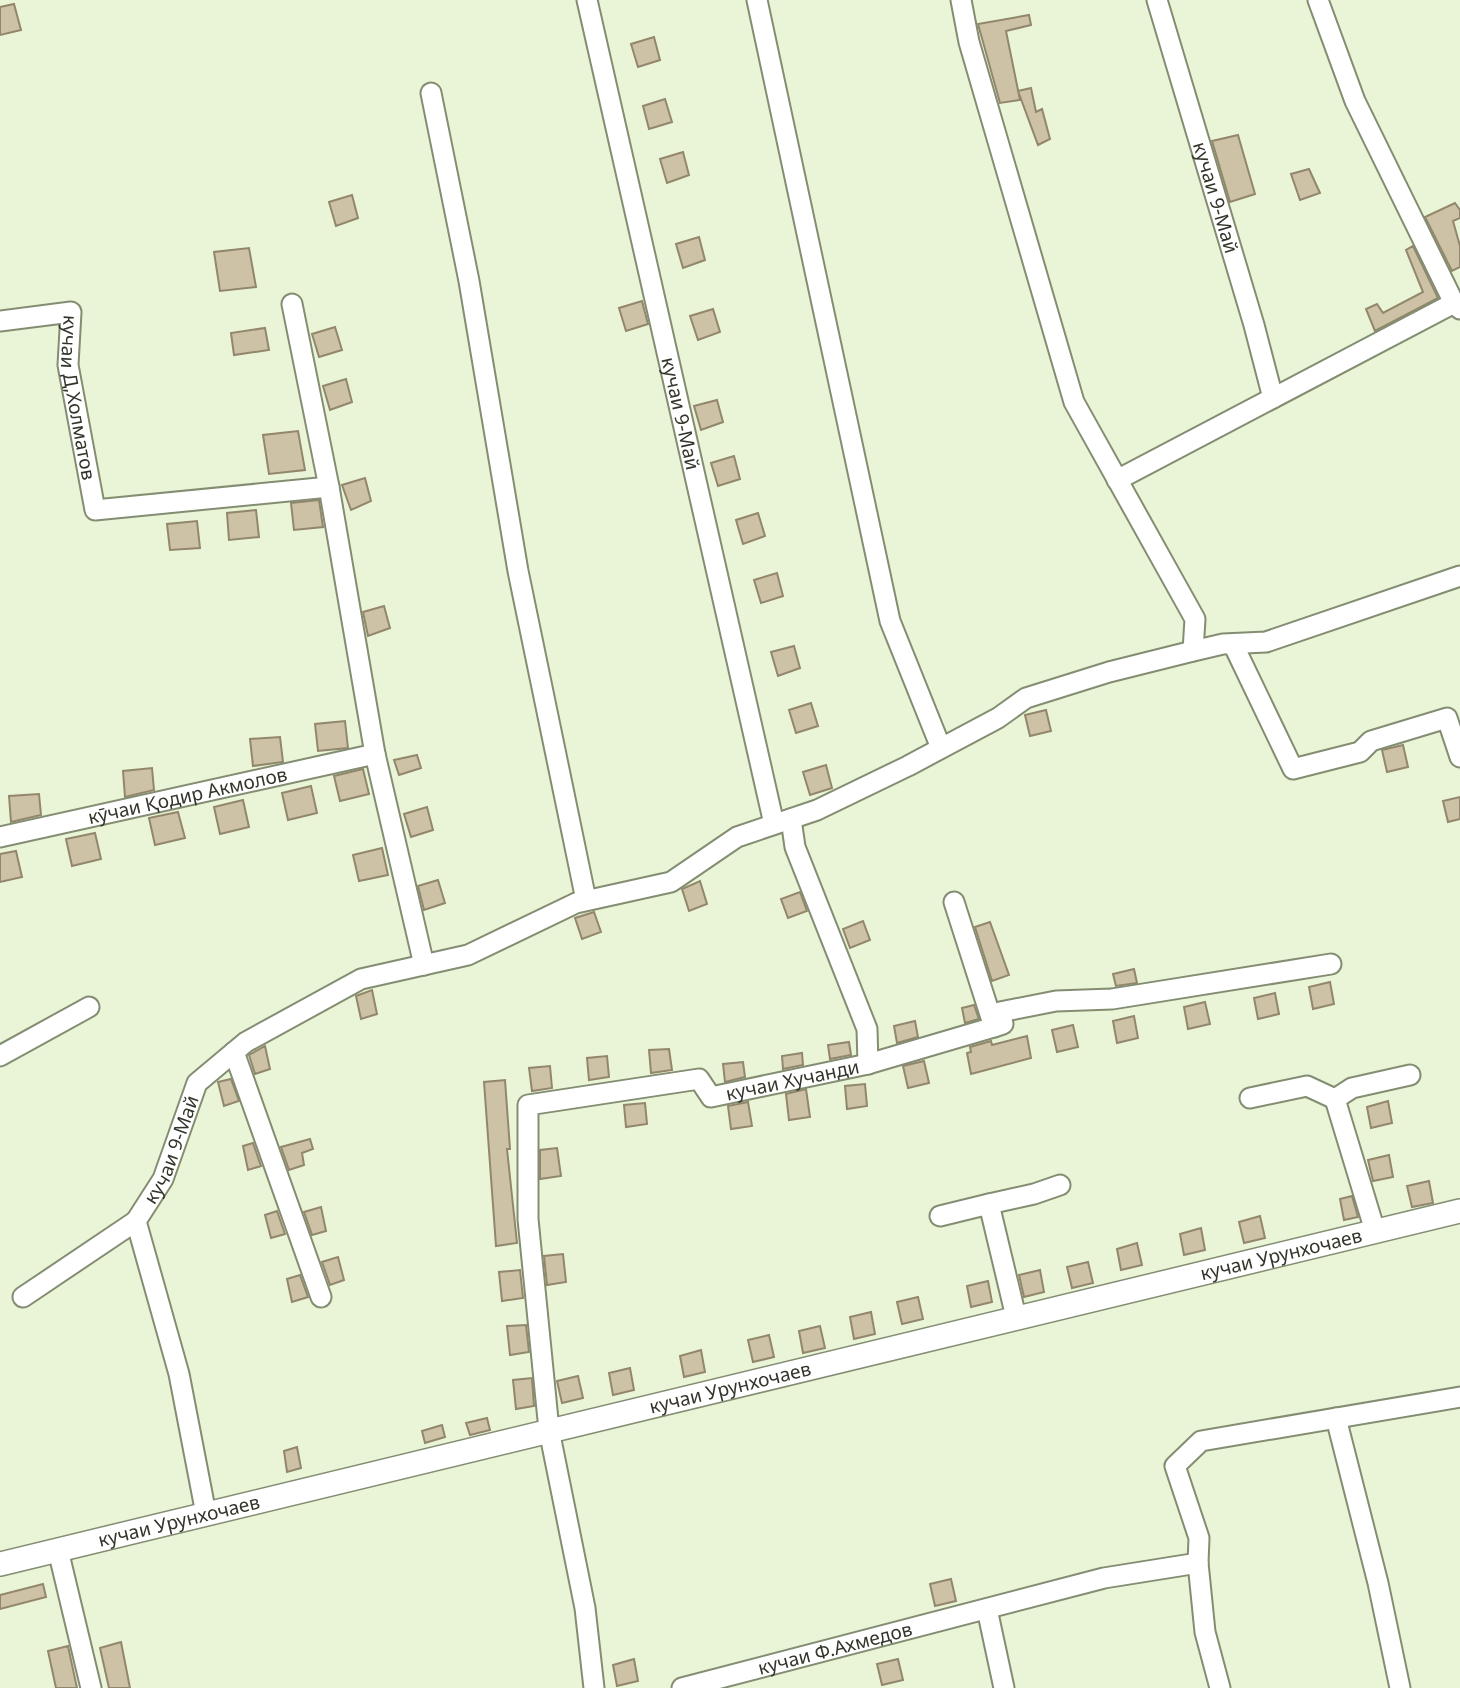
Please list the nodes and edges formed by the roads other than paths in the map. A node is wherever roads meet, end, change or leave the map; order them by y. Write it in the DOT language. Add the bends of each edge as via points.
graph roads {
  1 [pos="587,0"];
  2 [pos="757,0"];
  3 [pos="961,0"];
  4 [pos="1157,0"];
  5 [pos="1318,0"];
  6 [pos="431,93"];
  7 [pos="292,304"];
  8 [pos="1457,306"];
  9 [pos="0,321"];
  10 [pos="1273,398"];
  11 [pos="1117,480"];
  12 [pos="329,487"];
  13 [pos="1460,576"];
  14 [pos="1233,644"];
  15 [pos="1193,651"];
  16 [pos="941,748"];
  17 [pos="376,754"];
  18 [pos="1460,757"];
  19 [pos="783,822"];
  20 [pos="0,837"];
  21 [pos="586,900"];
  22 [pos="954,902"];
  23 [pos="1331,964"];
  24 [pos="424,965"];
  25 [pos="89,1007"];
  26 [pos="994,1027"];
  27 [pos="234,1052"];
  28 [pos="0,1056"];
  29 [pos="868,1063"];
  30 [pos="1410,1075"];
  31 [pos="1250,1098"];
  32 [pos="1335,1099"];
  33 [pos="1060,1185"];
  34 [pos="989,1204"];
  35 [pos="1460,1211"];
  36 [pos="940,1216"];
  37 [pos="136,1221"];
  38 [pos="1375,1231"];
  39 [pos="23,1297"];
  40 [pos="321,1297"];
  41 [pos="1016,1317"];
  42 [pos="1460,1397"];
  43 [pos="1336,1418"];
  44 [pos="549,1430"];
  45 [pos="206,1514"];
  46 [pos="58,1550"];
  47 [pos="1198,1563"];
  48 [pos="0,1564"];
  49 [pos="987,1609"];
  50 [pos="91,1688"];
  51 [pos="594,1688"];
  52 [pos="682,1688"];
  53 [pos="1004,1688"];
  54 [pos="1220,1688"];
  55 [pos="1400,1688"];
  1 -- 19 [label="street, кучаи 9-Май"];
  2 -- 16 [label="street" via="890,621"];
  3 -- 11 [label="street" via="969,42 1074,402"];
  4 -- 10 [label="street, кучаи 9-Май"];
  5 -- 8 [label="street" via="1354,101"];
  6 -- 21 [label="street" via="469,281 518,571"];
  7 -- 12 [label="street"];
  8 -- 10 [label="street"];
  9 -- 12 [label="street, кучаи Д,Холматов" via="71,312 68,365 95,510"];
  10 -- 11 [label="street"];
  11 -- 15 [label="street" via="1195,619"];
  12 -- 17 [label="street"];
  13 -- 14 [label="street, кучаи 9-Май" via="1266,642"];
  14 -- 15 [label="street, кучаи 9-Май"];
  14 -- 18 [label="street" via="1293,769 1360,752 1371,741 1447,718"];
  15 -- 16 [label="street, кучаи 9-Май" via="1026,698"];
  16 -- 19 [label="street, кучаи 9-Май" via="817,810"];
  17 -- 20 [label="street, кӯчаи Қодир Акмолов"];
  17 -- 24 [label="street"];
  19 -- 21 [label="street, кучаи 9-Май" via="737,837 671,882"];
  19 -- 29 [label="street" via="867,1028"];
  21 -- 24 [label="street, кучаи 9-Май" via="467,955"];
  22 -- 26 [label="street"];
  23 -- 26 [label="street, кучаи Хучанди" via="1112,999 1056,1001 1000,1012 1003,1024"];
  24 -- 27 [label="street, кучаи 9-Май" via="361,979"];
  25 -- 28 [label="street"];
  26 -- 29 [label="street, кучаи Хучанди"];
  27 -- 37 [label="street, кучаи 9-Май" via="197,1083 163,1179"];
  27 -- 40 [label="street"];
  29 -- 44 [label="street, кучаи Хучанди" via="711,1097 699,1079 528,1105 528,1219"];
  30 -- 32 [label="street" via="1352,1088"];
  31 -- 32 [label="street" via="1307,1086"];
  32 -- 38 [label="street"];
  33 -- 34 [label="street"];
  34 -- 36 [label="street"];
  34 -- 41 [label="street"];
  35 -- 38 [label="street, кучаи Урунхочаев"];
  37 -- 39 [label="street"];
  37 -- 45 [label="street, кучаи 9-Май" via="178,1374"];
  38 -- 41 [label="street, кучаи Урунхочаев"];
  41 -- 44 [label="street, кучаи Урунхочаев"];
  42 -- 43 [label="street"];
  43 -- 47 [label="street" via="1201,1441 1175,1466 1199,1538"];
  43 -- 55 [label="street"];
  44 -- 45 [label="street, кучаи Урунхочаев"];
  44 -- 51 [label="street" via="585,1608"];
  45 -- 46 [label="street, кучаи Урунхочаев"];
  46 -- 48 [label="street, кучаи Урунхочаев"];
  46 -- 50 [label="street"];
  47 -- 49 [label="street, кучаи Ф.Ахмедов" via="1104,1578"];
  47 -- 54 [label="street" via="1205,1632"];
  49 -- 52 [label="street, кучаи Ф.Ахмедов"];
  49 -- 53 [label="street"];
}
